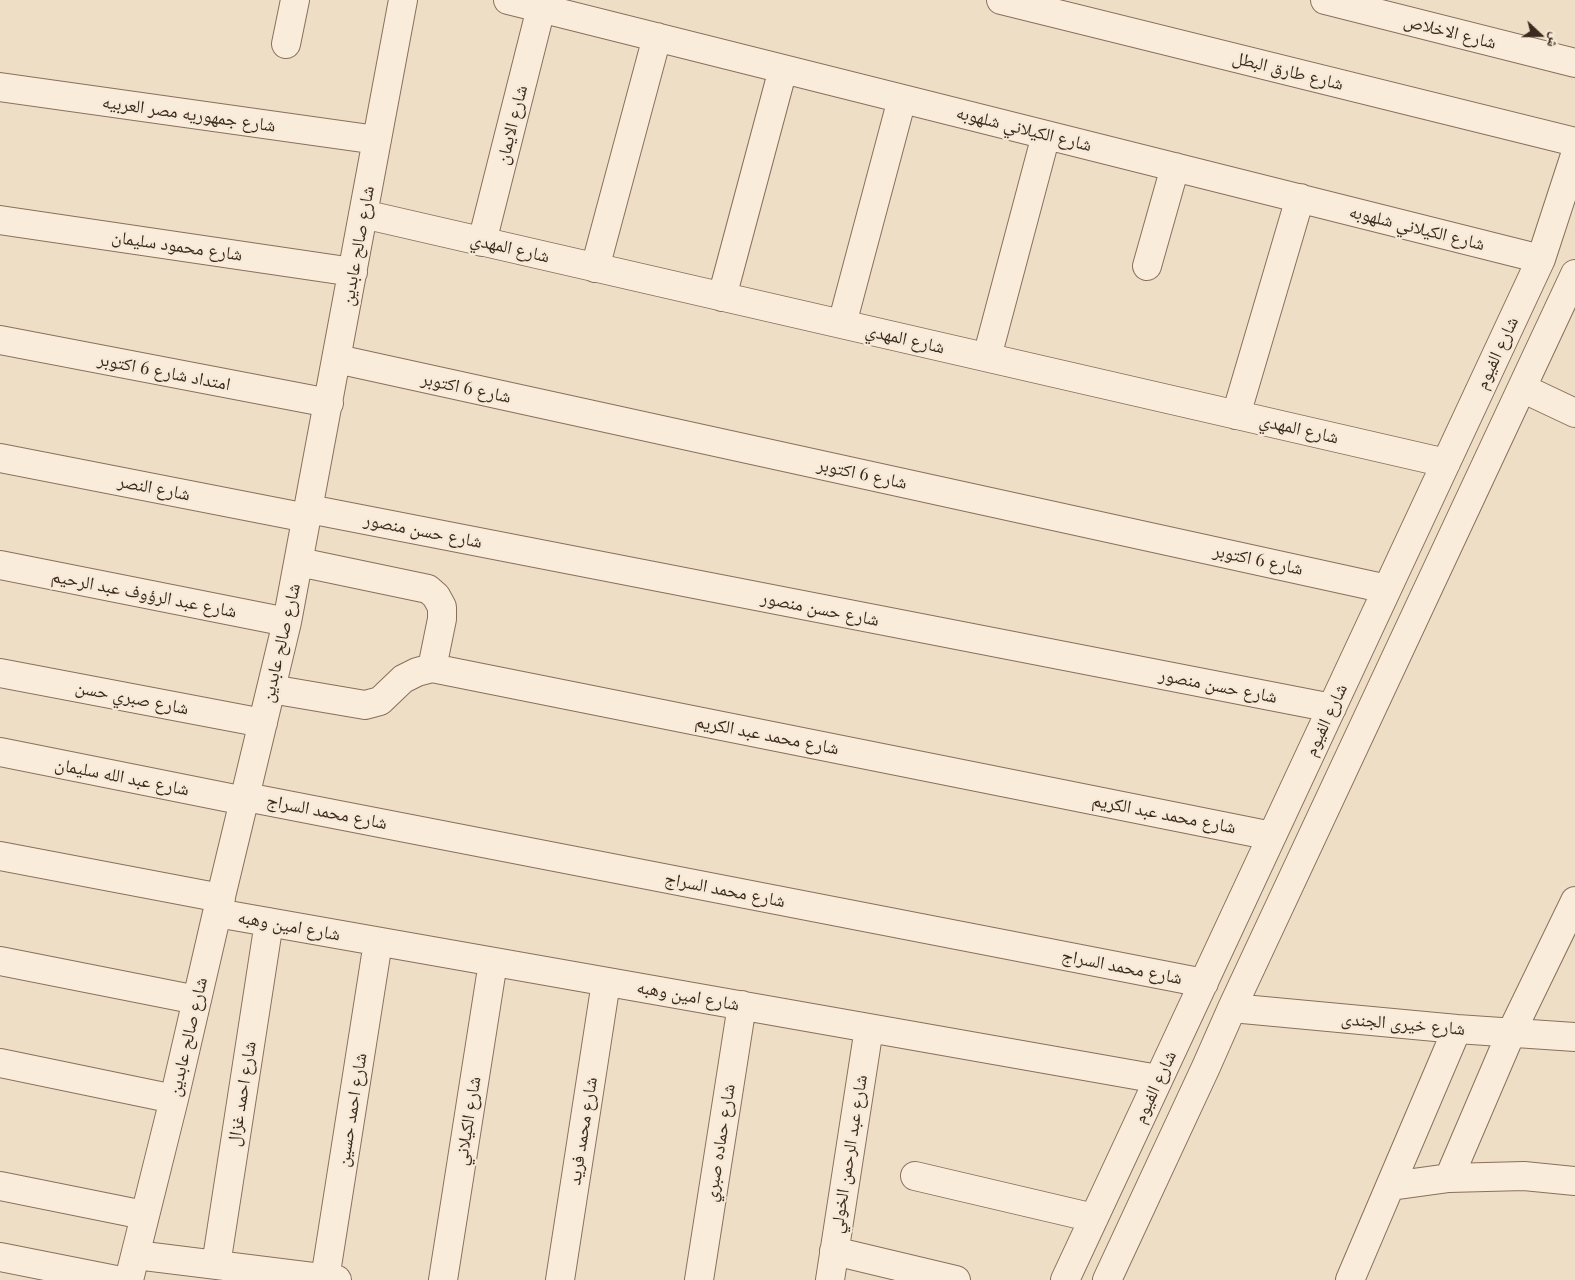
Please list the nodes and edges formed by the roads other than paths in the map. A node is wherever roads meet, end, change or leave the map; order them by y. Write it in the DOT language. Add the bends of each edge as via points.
graph roads {
  1 [pos="294,0"];
  2 [pos="403,0"];
  3 [pos="508,0"];
  4 [pos="1002,0"];
  5 [pos="1325,0"];
  6 [pos="541,8"];
  7 [pos="657,37"];
  8 [pos="286,44"];
  9 [pos="1575,63"];
  10 [pos="783,69"];
  11 [pos="0,88"];
  12 [pos="902,99"];
  13 [pos="1046,135"];
  14 [pos="377,140"];
  15 [pos="1575,142"];
  16 [pos="1575,155"];
  17 [pos="1175,167"];
  18 [pos="1300,198"];
  19 [pos="363,214"];
  20 [pos="0,220"];
  21 [pos="482,242"];
  22 [pos="1541,258"];
  23 [pos="1147,266"];
  24 [pos="595,268"];
  25 [pos="353,272"];
  26 [pos="1575,274"];
  27 [pos="722,297"];
  28 [pos="842,324"];
  29 [pos="0,340"];
  30 [pos="987,357"];
  31 [pos="337,359"];
  32 [pos="1522,388"];
  33 [pos="329,403"];
  34 [pos="1575,413"];
  35 [pos="1236,415"];
  36 [pos="0,458"];
  37 [pos="1446,463"];
  38 [pos="308,514"];
  39 [pos="299,562"];
  40 [pos="0,565"];
  41 [pos="1387,589"];
  42 [pos="287,622"];
  43 [pos="432,668"];
  44 [pos="0,673"];
  45 [pos="271,689"];
  46 [pos="1332,708"];
  47 [pos="263,723"];
  48 [pos="0,752"];
  49 [pos="245,799"];
  50 [pos="1272,836"];
  51 [pos="0,856"];
  52 [pos="1575,901"];
  53 [pos="219,906"];
  54 [pos="269,922"];
  55 [pos="378,942"];
  56 [pos="0,961"];
  57 [pos="493,962"];
  58 [pos="606,982"];
  59 [pos="1204,983"];
  60 [pos="197,1000"];
  61 [pos="742,1006"];
  62 [pos="1232,1008"];
  63 [pos="869,1028"];
  64 [pos="1457,1029"];
  65 [pos="1512,1033"];
  66 [pos="1575,1036"];
  67 [pos="0,1064"];
  68 [pos="1158,1079"];
  69 [pos="174,1099"];
  70 [pos="915,1176"];
  71 [pos="1449,1178"];
  72 [pos="1575,1181"];
  73 [pos="0,1186"];
  74 [pos="1391,1186"];
  75 [pos="144,1215"];
  76 [pos="1094,1218"];
  77 [pos="834,1251"];
  78 [pos="0,1257"];
  79 [pos="216,1265"];
  80 [pos="132,1268"];
  81 [pos="331,1279"];
  82 [pos="116,1280"];
  83 [pos="443,1280"];
  84 [pos="560,1280"];
  85 [pos="699,1280"];
  86 [pos="830,1280"];
  87 [pos="956,1280"];
  88 [pos="1065,1280"];
  89 [pos="1107,1280"];
  90 [pos="1350,1280"];
  1 -- 8 [label="street"];
  2 -- 14 [label="street, شارع صالح عابدين"];
  3 -- 6 [label="street, شارع الكيلاني شلهوبه"];
  4 -- 15 [label="street, شارع طارق البطل"];
  5 -- 9 [label="street, شارع الاخلاص"];
  6 -- 7 [label="street, شارع الكيلاني شلهوبه"];
  6 -- 21 [label="street, شارع الايمان"];
  7 -- 10 [label="street, شارع الكيلاني شلهوبه"];
  7 -- 24 [label="street"];
  10 -- 12 [label="street, شارع الكيلاني شلهوبه"];
  10 -- 27 [label="street"];
  11 -- 14 [label="street, شارع جمهوريه مصر العربيه"];
  12 -- 13 [label="street, شارع الكيلاني شلهوبه"];
  12 -- 28 [label="street"];
  13 -- 17 [label="street, شارع الكيلاني شلهوبه"];
  13 -- 30 [label="street"];
  14 -- 19 [label="street, شارع صالح عابدين"];
  16 -- 22 [label="street, شارع الفيوم"];
  17 -- 18 [label="street, شارع الكيلاني شلهوبه"];
  17 -- 23 [label="street"];
  18 -- 22 [label="street, شارع الكيلاني شلهوبه"];
  18 -- 35 [label="street"];
  19 -- 21 [label="street, شارع المهدي"];
  19 -- 25 [label="street, شارع صالح عابدين"];
  20 -- 25 [label="street, شارع محمود سليمان"];
  21 -- 24 [label="street, شارع المهدي"];
  22 -- 37 [label="street, شارع الفيوم"];
  24 -- 27 [label="street, شارع المهدي"];
  25 -- 31 [label="street, شارع صالح عابدين"];
  26 -- 32 [label="street, شارع الفيوم"];
  27 -- 28 [label="street, شارع المهدي"];
  28 -- 30 [label="street, شارع المهدي"];
  29 -- 33 [label="street, امتداد شارع 6 اكتوبر"];
  30 -- 35 [label="street, شارع المهدي"];
  31 -- 33 [label="street, شارع صالح عابدين"];
  31 -- 41 [label="street, شارع 6 اكتوبر"];
  32 -- 34 [label="street"];
  32 -- 62 [label="street, شارع الفيوم"];
  33 -- 38 [label="street, شارع صالح عابدين"];
  35 -- 37 [label="street, شارع المهدي"];
  36 -- 38 [label="street, شارع النصر"];
  37 -- 41 [label="street, شارع الفيوم"];
  38 -- 39 [label="street, شارع صالح عابدين"];
  38 -- 46 [label="street, شارع حسن منصور"];
  39 -- 42 [label="street, شارع صالح عابدين"];
  39 -- 43 [label="street" via="428,589 442,607"];
  40 -- 42 [label="street, شارع عبد الرؤوف عبد الرحيم"];
  41 -- 46 [label="street, شارع الفيوم"];
  42 -- 45 [label="street, شارع صالح عابدين"];
  43 -- 45 [label="street, شارع محمد عبد الكريم" via="410,675 380,701 365,706"];
  43 -- 50 [label="street, شارع محمد عبد الكريم"];
  44 -- 47 [label="street, شارع صبري حسن"];
  45 -- 47 [label="street, شارع صالح عابدين"];
  46 -- 50 [label="street, شارع الفيوم"];
  47 -- 49 [label="street, شارع صالح عابدين"];
  48 -- 49 [label="street, شارع عبد الله سليمان"];
  49 -- 53 [label="street, شارع صالح عابدين"];
  49 -- 59 [label="street, شارع محمد السراج"];
  50 -- 59 [label="street, شارع الفيوم"];
  51 -- 53 [label="street, شارع امين وهبه"];
  52 -- 65 [label="street"];
  53 -- 54 [label="street, شارع امين وهبه"];
  53 -- 60 [label="street, شارع صالح عابدين"];
  54 -- 55 [label="street, شارع امين وهبه"];
  54 -- 79 [label="street, شارع احمد غزال"];
  55 -- 57 [label="street, شارع امين وهبه"];
  55 -- 81 [label="street, شارع احمد حسين"];
  56 -- 60 [label="street"];
  57 -- 58 [label="street, شارع امين وهبه"];
  57 -- 83 [label="street, شارع الكيلاني"];
  58 -- 61 [label="street, شارع امين وهبه"];
  58 -- 84 [label="street, شارع محمد فريد"];
  59 -- 68 [label="street, شارع الفيوم"];
  60 -- 69 [label="street, شارع صالح عابدين"];
  61 -- 63 [label="street, شارع امين وهبه"];
  61 -- 85 [label="street, شارع حماده صبري"];
  62 -- 64 [label="street, شارع خيرى الجندى"];
  62 -- 89 [label="street, شارع الفيوم"];
  63 -- 68 [label="street, شارع امين وهبه"];
  63 -- 77 [label="street, شارع عبد الرحمن الخولي"];
  64 -- 65 [label="street, شارع خيرى الجندى"];
  64 -- 74 [label="street"];
  65 -- 66 [label="street, شارع خيرى الجندى"];
  65 -- 71 [label="street"];
  67 -- 69 [label="street"];
  68 -- 76 [label="street, شارع الفيوم"];
  69 -- 75 [label="street, شارع صالح عابدين"];
  70 -- 76 [label="street"];
  71 -- 72 [label="street" via="1524,1176"];
  71 -- 74 [label="street"];
  73 -- 75 [label="street"];
  74 -- 90 [label="street"];
  75 -- 80 [label="street, شارع صالح عابدين"];
  76 -- 88 [label="street, شارع الفيوم"];
  77 -- 86 [label="street, شارع عبد الرحمن الخولي"];
  77 -- 87 [label="street"];
  78 -- 82 [label="street"];
  79 -- 80 [label="street"];
  79 -- 81 [label="street"];
}
